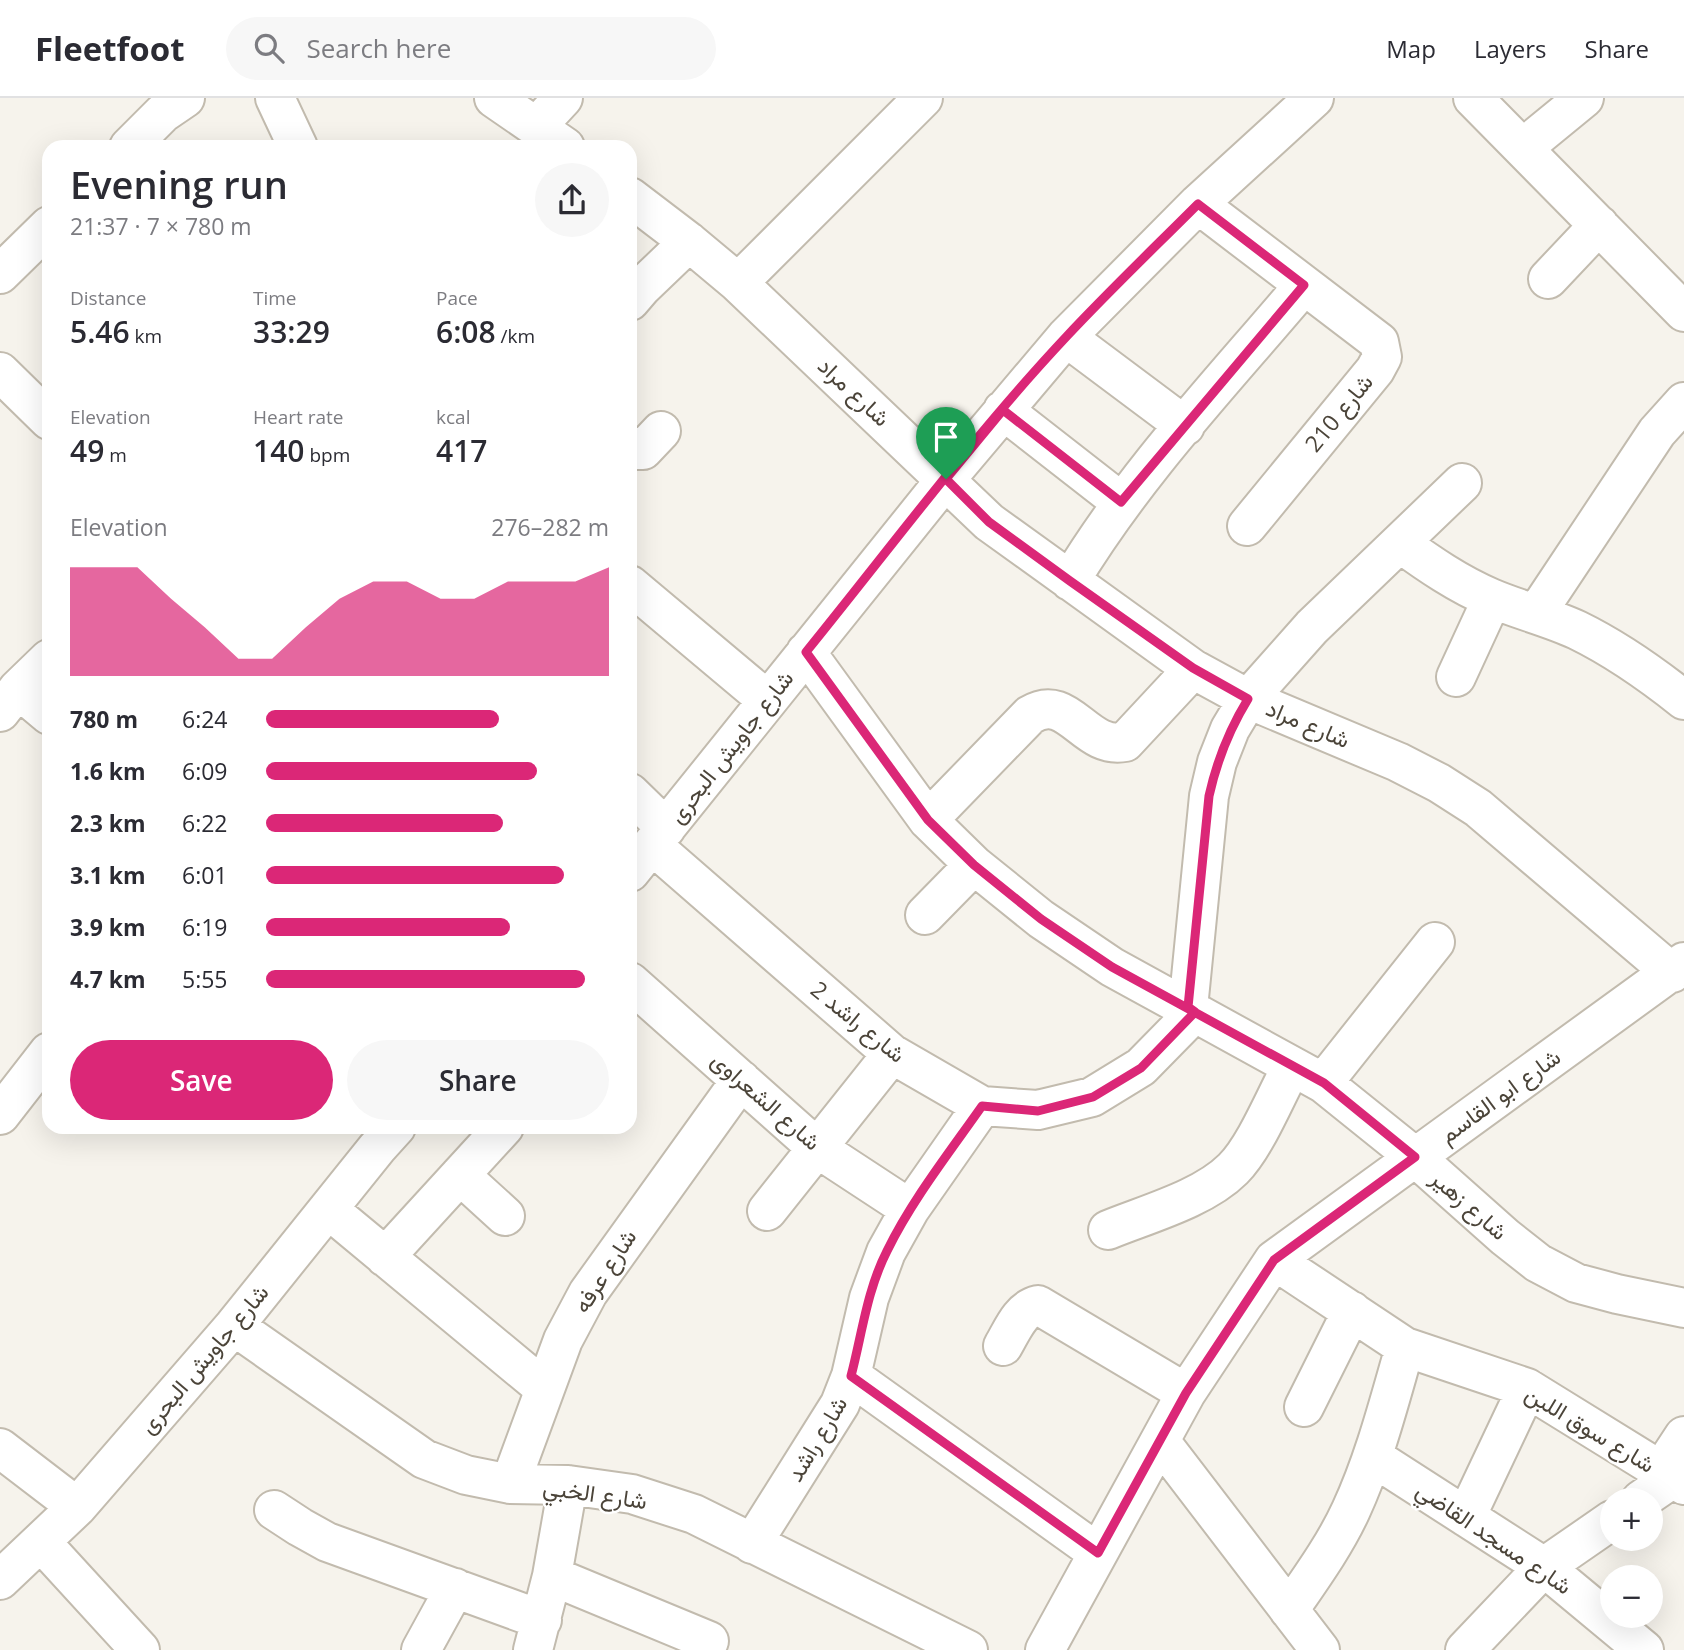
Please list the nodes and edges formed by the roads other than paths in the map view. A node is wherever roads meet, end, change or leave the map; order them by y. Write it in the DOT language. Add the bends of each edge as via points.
graph roads {
  1 [pos="185,98"];
  2 [pos="275,98"];
  3 [pos="494,98"];
  4 [pos="563,98"];
  5 [pos="923,98"];
  6 [pos="1314,98"];
  7 [pos="1473,98"];
  8 [pos="1584,98"];
  9 [pos="551,137"];
  10 [pos="136,140"];
  11 [pos="295,140"];
  12 [pos="1523,148"];
  13 [pos="637,202"];
  14 [pos="1198,204"];
  15 [pos="1599,225"];
  16 [pos="42,233"];
  17 [pos="689,242"];
  18 [pos="0,274"];
  19 [pos="1548,279"];
  20 [pos="738,283"];
  21 [pos="1304,285"];
  22 [pos="637,293"];
  23 [pos="1684,312"];
  24 [pos="1066,337"];
  25 [pos="3,380"];
  26 [pos="1684,402"];
  27 [pos="1003,410"];
  28 [pos="42,414"];
  29 [pos="1185,426"];
  30 [pos="946,479"];
  31 [pos="1462,483"];
  32 [pos="1121,502"];
  33 [pos="1247,526"];
  34 [pos="1400,543"];
  35 [pos="1070,581"];
  36 [pos="637,591"];
  37 [pos="1492,599"];
  38 [pos="1536,614"];
  39 [pos="806,652"];
  40 [pos="42,666"];
  41 [pos="1193,668"];
  42 [pos="1456,677"];
  43 [pos="1248,699"];
  44 [pos="767,700"];
  45 [pos="1684,700"];
  46 [pos="9,701"];
  47 [pos="42,713"];
  48 [pos="637,813"];
  49 [pos="928,820"];
  50 [pos="650,849"];
  51 [pos="974,865"];
  52 [pos="925,915"];
  53 [pos="1435,942"];
  54 [pos="1678,967"];
  55 [pos="637,988"];
  56 [pos="1191,1010"];
  57 [pos="892,1054"];
  58 [pos="42,1061"];
  59 [pos="1308,1074"];
  60 [pos="741,1080"];
  61 [pos="982,1106"];
  62 [pos="0,1115"];
  63 [pos="376,1134"];
  64 [pos="498,1134"];
  65 [pos="817,1148"];
  66 [pos="1415,1157"];
  67 [pos="460,1175"];
  68 [pos="328,1209"];
  69 [pos="911,1209"];
  70 [pos="767,1211"];
  71 [pos="505,1216"];
  72 [pos="1108,1230"];
  73 [pos="386,1256"];
  74 [pos="1274,1260"];
  75 [pos="1684,1308"];
  76 [pos="1352,1311"];
  77 [pos="234,1326"];
  78 [pos="1003,1346"];
  79 [pos="1405,1347"];
  80 [pos="851,1376"];
  81 [pos="1527,1388"];
  82 [pos="545,1390"];
  83 [pos="1186,1393"];
  84 [pos="1304,1407"];
  85 [pos="1684,1436"];
  86 [pos="1160,1440"];
  87 [pos="0,1448"];
  88 [pos="1373,1457"];
  89 [pos="1665,1483"];
  90 [pos="510,1484"];
  91 [pos="568,1485"];
  92 [pos="77,1507"];
  93 [pos="274,1510"];
  94 [pos="1466,1517"];
  95 [pos="1600,1528"];
  96 [pos="41,1542"];
  97 [pos="752,1544"];
  98 [pos="1098,1553"];
  99 [pos="1544,1567"];
  100 [pos="552,1576"];
  101 [pos="0,1580"];
  102 [pos="454,1588"];
  103 [pos="1289,1610"];
  104 [pos="538,1635"];
  105 [pos="709,1641"];
  106 [pos="1640,1649"];
  107 [pos="139,1650"];
  108 [pos="421,1650"];
  109 [pos="968,1650"];
  110 [pos="1045,1650"];
  111 [pos="1320,1650"];
  112 [pos="1465,1650"];
  1 -- 10 [label="street"];
  2 -- 11 [label="street"];
  3 -- 9 [label="street"];
  4 -- 9 [label="street"];
  5 -- 20 [label="street"];
  6 -- 14 [label="street, شارع جاويش البحرى"];
  7 -- 12 [label="street"];
  8 -- 12 [label="street"];
  12 -- 15 [label="street"];
  13 -- 17 [label="street, شارع مراد"];
  14 -- 21 [label="street, شارع 210"];
  14 -- 24 [label="street, شارع جاويش البحرى"];
  15 -- 19 [label="street"];
  15 -- 23 [label="street"];
  16 -- 18 [label="street"];
  17 -- 20 [label="street, شارع مراد"];
  17 -- 22 [label="street"];
  20 -- 30 [label="street, شارع مراد"];
  21 -- 29 [label="street"];
  21 -- 33 [label="street, شارع 210" via="1379,342 1382,357"];
  24 -- 27 [label="street, شارع جاويش البحرى"];
  24 -- 29 [label="street"];
  25 -- 28 [label="street"];
  26 -- 38 [label="street" via="1657,432"];
  27 -- 30 [label="street, شارع جاويش البحرى"];
  27 -- 32 [label="street"];
  29 -- 32 [label="street"];
  30 -- 35 [label="street, شارع مراد" via="989,522"];
  30 -- 39 [label="street, شارع جاويش البحرى"];
  31 -- 34 [label="street"];
  32 -- 35 [label="street"];
  34 -- 37 [label="street"];
  34 -- 43 [label="street" via="1304,636"];
  35 -- 41 [label="street, شارع مراد"];
  36 -- 44 [label="street"];
  37 -- 38 [label="street"];
  37 -- 42 [label="street"];
  38 -- 45 [label="street" via="1612,648"];
  39 -- 44 [label="street, شارع جاويش البحرى"];
  39 -- 49 [label="street, شارع زهير"];
  40 -- 46 [label="street"];
  41 -- 43 [label="street, شارع مراد"];
  41 -- 49 [label="street" via="1125,742 1112,745 1100,741 1054,708 1030,715"];
  43 -- 54 [label="street, شارع مراد" via="1439,783 1478,808"];
  43 -- 56 [label="street" via="1230,729 1209,796"];
  44 -- 50 [label="street, شارع جاويش البحرى"];
  46 -- 47 [label="street"];
  48 -- 50 [label="street, شارع راشد 2"];
  49 -- 51 [label="street, شارع زهير"];
  50 -- 57 [label="street, شارع راشد 2"];
  51 -- 52 [label="street"];
  51 -- 56 [label="street, شارع زهير" via="1091,953"];
  53 -- 59 [label="street"];
  54 -- 66 [label="street, شارع ابو القاسم"];
  55 -- 60 [label="street, شارع الشعراوى"];
  56 -- 59 [label="street, شارع زهير"];
  56 -- 61 [label="street, شارع راشد 2" via="1141,1068 1093,1097 1038,1111"];
  57 -- 61 [label="street, شارع راشد 2"];
  57 -- 65 [label="street"];
  58 -- 62 [label="street"];
  59 -- 66 [label="street, شارع زهير"];
  59 -- 72 [label="street" via="1235,1168 1215,1184"];
  60 -- 65 [label="street, شارع الشعراوى"];
  60 -- 82 [label="street, شارع عرفه" via="588,1293 563,1340"];
  61 -- 69 [label="street, شارع راشد"];
  63 -- 68 [label="street, شارع جاويش البحرى"];
  64 -- 67 [label="street"];
  65 -- 69 [label="street, شارع الشعراوى"];
  65 -- 70 [label="street"];
  66 -- 74 [label="street, شارع ابو القاسم"];
  66 -- 75 [label="street, شارع زهير" via="1538,1263 1576,1283"];
  67 -- 71 [label="street"];
  67 -- 73 [label="street"];
  68 -- 73 [label="street"];
  68 -- 77 [label="street, شارع جاويش البحرى"];
  69 -- 80 [label="street, شارع راشد" via="886,1252 869,1298"];
  73 -- 82 [label="street"];
  74 -- 76 [label="street, شارع سوق اللبن"];
  74 -- 83 [label="street, شارع ابو القاسم"];
  76 -- 79 [label="street, شارع سوق اللبن"];
  76 -- 84 [label="street"];
  77 -- 90 [label="street, شارع الخبي" via="424,1459 466,1475"];
  77 -- 92 [label="street, شارع جاويش البحرى"];
  78 -- 83 [label="street" via="1023,1313 1038,1305"];
  79 -- 81 [label="street, شارع سوق اللبن"];
  79 -- 88 [label="street"];
  80 -- 97 [label="street, شارع راشد" via="840,1405"];
  80 -- 98 [label="street"];
  81 -- 89 [label="street, شارع سوق اللبن"];
  81 -- 94 [label="street"];
  82 -- 90 [label="street, شارع عرفه"];
  83 -- 86 [label="street, شارع ابو القاسم"];
  85 -- 89 [label="street"];
  86 -- 98 [label="street, شارع ابو القاسم"];
  86 -- 103 [label="street"];
  87 -- 92 [label="street"];
  88 -- 94 [label="street, شارع مسجد القاضي"];
  88 -- 103 [label="street" via="1322,1562"];
  90 -- 91 [label="street, شارع الخبي"];
  91 -- 97 [label="street, شارع الخبي" via="645,1498 694,1514"];
  91 -- 100 [label="street"];
  92 -- 96 [label="street, شارع جاويش البحرى"];
  93 -- 102 [label="street" via="327,1542"];
  94 -- 99 [label="street, شارع مسجد القاضي"];
  95 -- 99 [label="street"];
  96 -- 101 [label="street, شارع جاويش البحرى"];
  96 -- 107 [label="street"];
  97 -- 109 [label="street, شارع الخبي"];
  98 -- 110 [label="street, شارع ابو القاسم"];
  99 -- 106 [label="street, شارع مسجد القاضي"];
  99 -- 112 [label="street"];
  100 -- 104 [label="street"];
  100 -- 105 [label="street"];
  102 -- 104 [label="street"];
  102 -- 108 [label="street"];
  103 -- 111 [label="street"];
}
